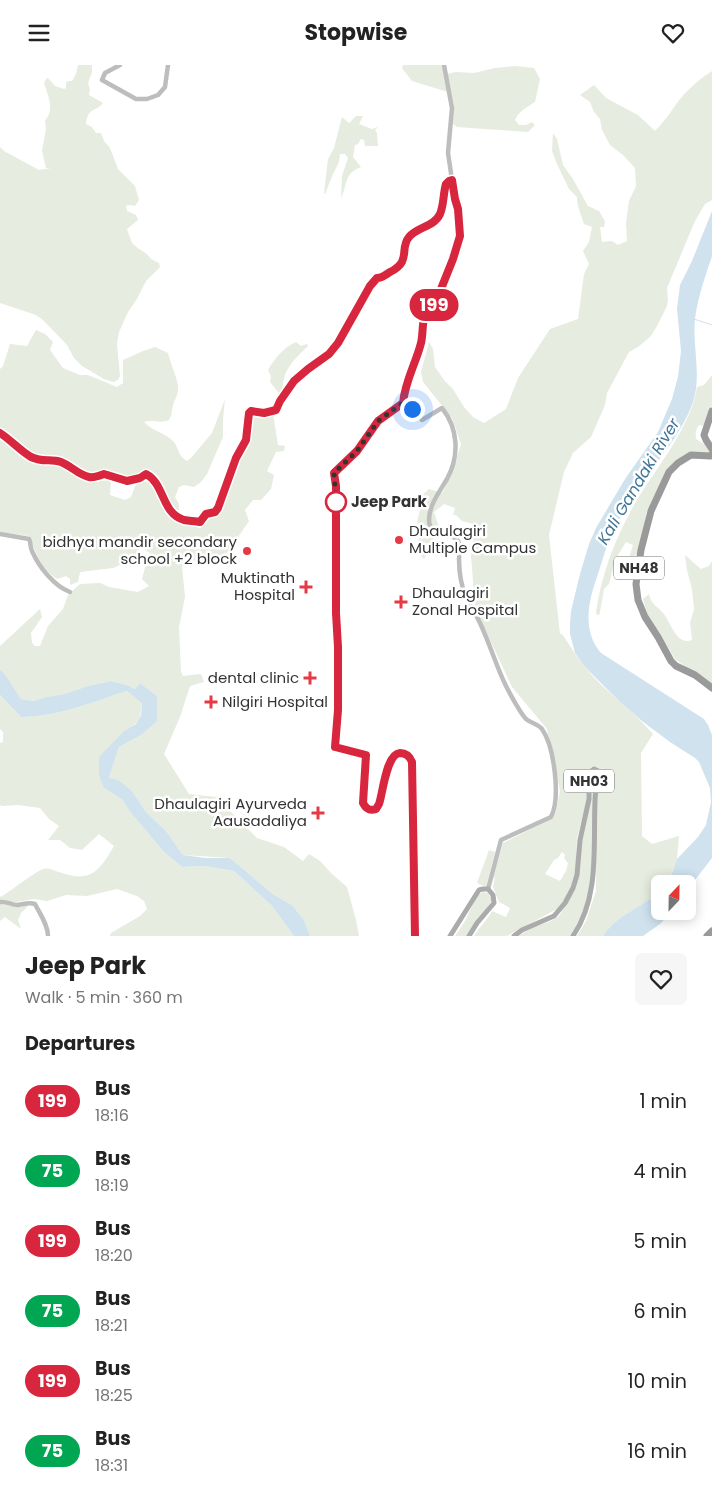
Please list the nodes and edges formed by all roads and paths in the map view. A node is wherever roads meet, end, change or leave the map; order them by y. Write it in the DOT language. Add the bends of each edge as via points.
graph roads {
  1 [pos="120,65"];
  2 [pos="168,65"];
  3 [pos="444,65"];
  4 [pos="452,180"];
  5 [pos="403,403"];
  6 [pos="712,411"];
  7 [pos="0,433"];
  8 [pos="712,449"];
  9 [pos="712,453"];
  10 [pos="0,534"];
  11 [pos="70,592"];
  12 [pos="712,688"];
  13 [pos="488,889"];
  14 [pos="0,902"];
  15 [pos="712,931"];
  16 [pos="48,936"];
  17 [pos="415,936"];
  18 [pos="450,936"];
  19 [pos="470,936"];
  20 [pos="514,936"];
  21 [pos="573,936"];
  22 [pos="707,936"];
  1 -- 2 [label="main road" via="105,73 102,79 140,100 158,95 165,87"];
  3 -- 4 [label="main road" via="452,108 448,153"];
  4 -- 5 [label="main road" via="460,236 435,304 424,320"];
  4 -- 7 [label="main road" via="446,184 440,214 409,237 401,265 377,278 370,286 329,354 294,381 276,410 249,413 246,440 218,508 206,514 200,522 182,519 172,513 156,483 146,474 127,481 104,474 90,478 60,462 32,457"];
  5 -- 13 [label="main road" via="407,409 416,411 422,420 442,408 452,425 454,460 432,508 430,524 435,531 458,540 465,596 481,624 506,687 526,719 542,730 555,773 557,789 551,817 501,840"];
  5 -- 17 [label="main road" via="378,421 357,451 334,473 338,647 335,747 366,755 363,803 371,810 379,804 391,758 402,753 412,762"];
  6 -- 8 [label="highway" via="704,435"];
  9 -- 12 [label="highway, NH48" via="710,456 692,455 669,472 651,511 636,584 645,617 671,661"];
  10 -- 11 [label="main road" via="28,539 43,569 62,589"];
  13 -- 18 [label="main road" via="479,890"];
  13 -- 19 [label="main road" via="494,903"];
  14 -- 16 [label="main road" via="35,904"];
  15 -- 22 [label="highway"];
  20 -- 21 [label="main road, NH03" via="554,916 568,898 577,875 589,799 589,775 594,769 598,774 593,879 584,916"];
}
